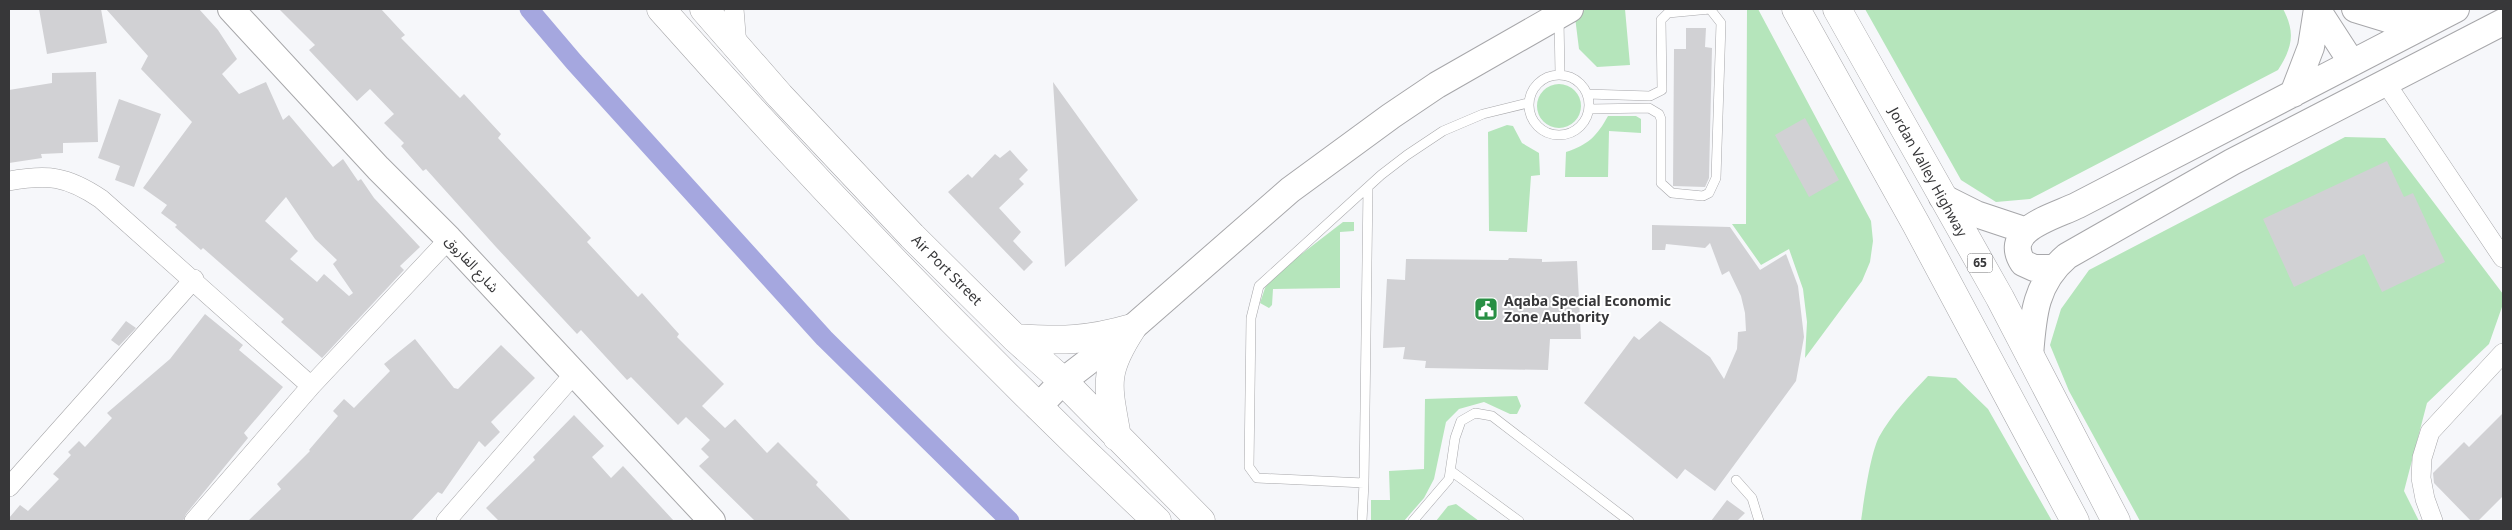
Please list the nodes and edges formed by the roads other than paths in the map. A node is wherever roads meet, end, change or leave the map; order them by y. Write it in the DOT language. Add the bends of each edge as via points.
graph roads {
  1 [pos="231,9"];
  2 [pos="661,9"];
  3 [pos="704,9"];
  4 [pos="734,9"];
  5 [pos="1796,9"];
  6 [pos="1836,9"];
  7 [pos="2317,9"];
  8 [pos="2353,9"];
  9 [pos="2456,9"];
  10 [pos="1564,12"];
  11 [pos="2503,22"];
  12 [pos="2429,23"];
  13 [pos="737,46"];
  14 [pos="2378,48"];
  15 [pos="2352,63"];
  16 [pos="1560,74"];
  17 [pos="2386,82"];
  18 [pos="1587,94"];
  19 [pos="2293,94"];
  20 [pos="1528,103"];
  21 [pos="1589,109"];
  22 [pos="9,180"];
  23 [pos="1368,187"];
  24 [pos="1942,197"];
  25 [pos="2024,230"];
  26 [pos="449,239"];
  27 [pos="2503,258"];
  28 [pos="2053,268"];
  29 [pos="194,279"];
  30 [pos="1990,282"];
  31 [pos="1957,301"];
  32 [pos="1132,328"];
  33 [pos="1016,338"];
  34 [pos="2503,354"];
  35 [pos="2030,356"];
  36 [pos="574,374"];
  37 [pos="1063,381"];
  38 [pos="311,386"];
  39 [pos="1038,407"];
  40 [pos="1117,437"];
  41 [pos="1451,471"];
  42 [pos="1736,480"];
  43 [pos="1364,483"];
  44 [pos="9,487"];
  45 [pos="456,517"];
  46 [pos="194,521"];
  47 [pos="712,521"];
  48 [pos="1157,521"];
  49 [pos="1201,521"];
  50 [pos="1362,521"];
  51 [pos="1413,521"];
  52 [pos="1519,521"];
  53 [pos="1629,521"];
  54 [pos="1760,521"];
  55 [pos="2075,521"];
  56 [pos="2116,521"];
  57 [pos="2433,521"];
  1 -- 26 [label="street, شارع الفاروق" via="378,168"];
  2 -- 39 [label="main road" via="851,217"];
  3 -- 13 [label="main road, Air Port Street"];
  4 -- 13 [label="street"];
  5 -- 31 [label="main road"];
  6 -- 24 [label="main road, Jordan Valley Highway / 65"];
  7 -- 15 [label="street"];
  7 -- 19 [label="street" via="2311,47"];
  8 -- 12 [label="street" via="2391,20"];
  8 -- 14 [label="street"];
  9 -- 12 [label="street"];
  10 -- 16 [label="lane"];
  10 -- 32 [label="street" via="1437,85 1290,190"];
  11 -- 17 [label="street"];
  12 -- 14 [label="street"];
  13 -- 33 [label="main road, Air Port Street" via="844,165"];
  14 -- 15 [label="street"];
  15 -- 19 [label="street"];
  16 -- 18 [label="lane" via="1579,82"];
  16 -- 20 [label="lane" via="1541,80 1534,87"];
  17 -- 27 [label="street"];
  17 -- 28 [label="street" via="2099,236"];
  18 -- 21 [label="lane"];
  18 -- 21 [label="lane" via="1650,96 1662,90 1661,20 1668,13 1710,9 1721,23 1716,178 1709,193 1703,196 1672,193 1661,182 1661,119 1655,110"];
  19 -- 25 [label="street"];
  20 -- 21 [label="lane" via="1530,115 1542,131 1562,135 1572,132 1586,119"];
  20 -- 23 [label="lane" via="1483,114 1443,131"];
  22 -- 29 [label="street" via="46,176 84,188"];
  23 -- 43 [label="lane"];
  23 -- 43 [label="lane" via="1260,286 1251,318 1248,448 1248,467 1257,478"];
  24 -- 25 [label="street" via="1982,216"];
  24 -- 30 [label="main road, Jordan Valley Highway / 65"];
  25 -- 28 [label="street" via="2017,250 2024,263 2034,268"];
  26 -- 36 [label="street, شارع الفاروق"];
  26 -- 38 [label="street"];
  28 -- 35 [label="street" via="2035,307"];
  29 -- 38 [label="street"];
  29 -- 44 [label="street"];
  30 -- 31 [label="main road"];
  30 -- 35 [label="main road, Jordan Valley Highway / 65"];
  31 -- 55 [label="main road"];
  32 -- 33 [label="main road" via="1098,338 1077,340"];
  32 -- 37 [label="street"];
  32 -- 40 [label="main road" via="1116,352 1109,371"];
  33 -- 37 [label="main road, Air Port Street"];
  34 -- 57 [label="street" via="2430,432 2422,458 2421,478"];
  35 -- 56 [label="main road, Jordan Valley Highway / 65"];
  36 -- 45 [label="street"];
  36 -- 47 [label="street, شارع الفاروق"];
  37 -- 39 [label="street"];
  37 -- 40 [label="main road, Air Port Street"];
  38 -- 46 [label="street"];
  39 -- 48 [label="main road"];
  40 -- 49 [label="main road, Air Port Street"];
  41 -- 51 [label="lane" via="1449,479"];
  41 -- 52 [label="lane"];
  41 -- 53 [label="lane" via="1462,421 1475,413 1492,416"];
  42 -- 54 [label="lane" via="1752,498"];
  43 -- 50 [label="lane"];
}
